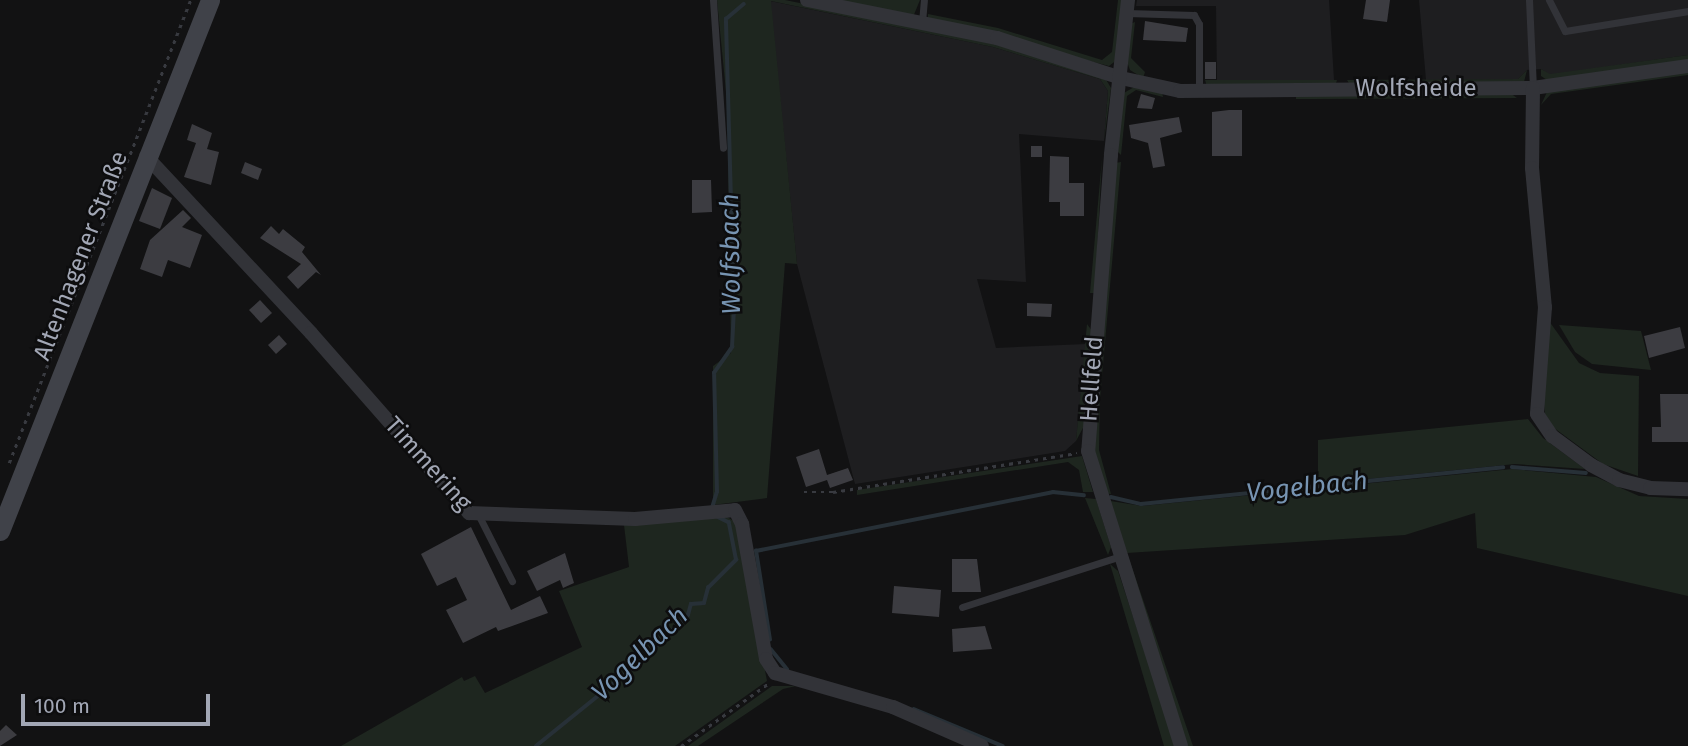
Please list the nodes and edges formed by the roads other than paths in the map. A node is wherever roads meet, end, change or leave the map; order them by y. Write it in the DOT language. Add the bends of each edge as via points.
graph roads {
  1 [pos="210,0"];
  2 [pos="713,0"];
  3 [pos="807,0"];
  4 [pos="924,0"];
  5 [pos="1529,0"];
  6 [pos="1549,0"];
  7 [pos="1128,7"];
  8 [pos="1688,11"];
  9 [pos="922,23"];
  10 [pos="1688,66"];
  11 [pos="1121,78"];
  12 [pos="1533,88"];
  13 [pos="1199,91"];
  14 [pos="723,148"];
  15 [pos="146,156"];
  16 [pos="1688,489"];
  17 [pos="479,516"];
  18 [pos="0,531"];
  19 [pos="1118,557"];
  20 [pos="512,581"];
  21 [pos="962,607"];
  22 [pos="982,746"];
  23 [pos="1181,746"];
  1 -- 15 [label="main road, Altenhagener Straße"];
  2 -- 14 [label="lane"];
  3 -- 9 [label="street, Wolfsheide"];
  4 -- 9 [label="lane"];
  5 -- 12 [label="lane"];
  6 -- 8 [label="lane" via="1565,31"];
  7 -- 11 [label="street, Hellfeld"];
  7 -- 13 [label="lane" via="1194,15 1199,24"];
  9 -- 11 [label="street, Wolfsheide" via="997,38"];
  10 -- 12 [label="street, Wolfsheide"];
  11 -- 13 [label="street, Wolfsheide" via="1165,89"];
  11 -- 19 [label="street, Hellfeld" via="1088,451"];
  12 -- 13 [label="street, Wolfsheide"];
  12 -- 16 [label="street" via="1532,168 1545,307 1537,414 1552,436 1591,466 1619,480 1650,488"];
  15 -- 17 [label="street, Timmering" via="311,333 469,513"];
  15 -- 18 [label="main road, Altenhagener Straße"];
  17 -- 20 [label="lane"];
  17 -- 22 [label="street, Timmering" via="635,519 736,510 766,659 775,673 892,707"];
  19 -- 21 [label="lane"];
  19 -- 23 [label="street, Hellfeld"];
}
